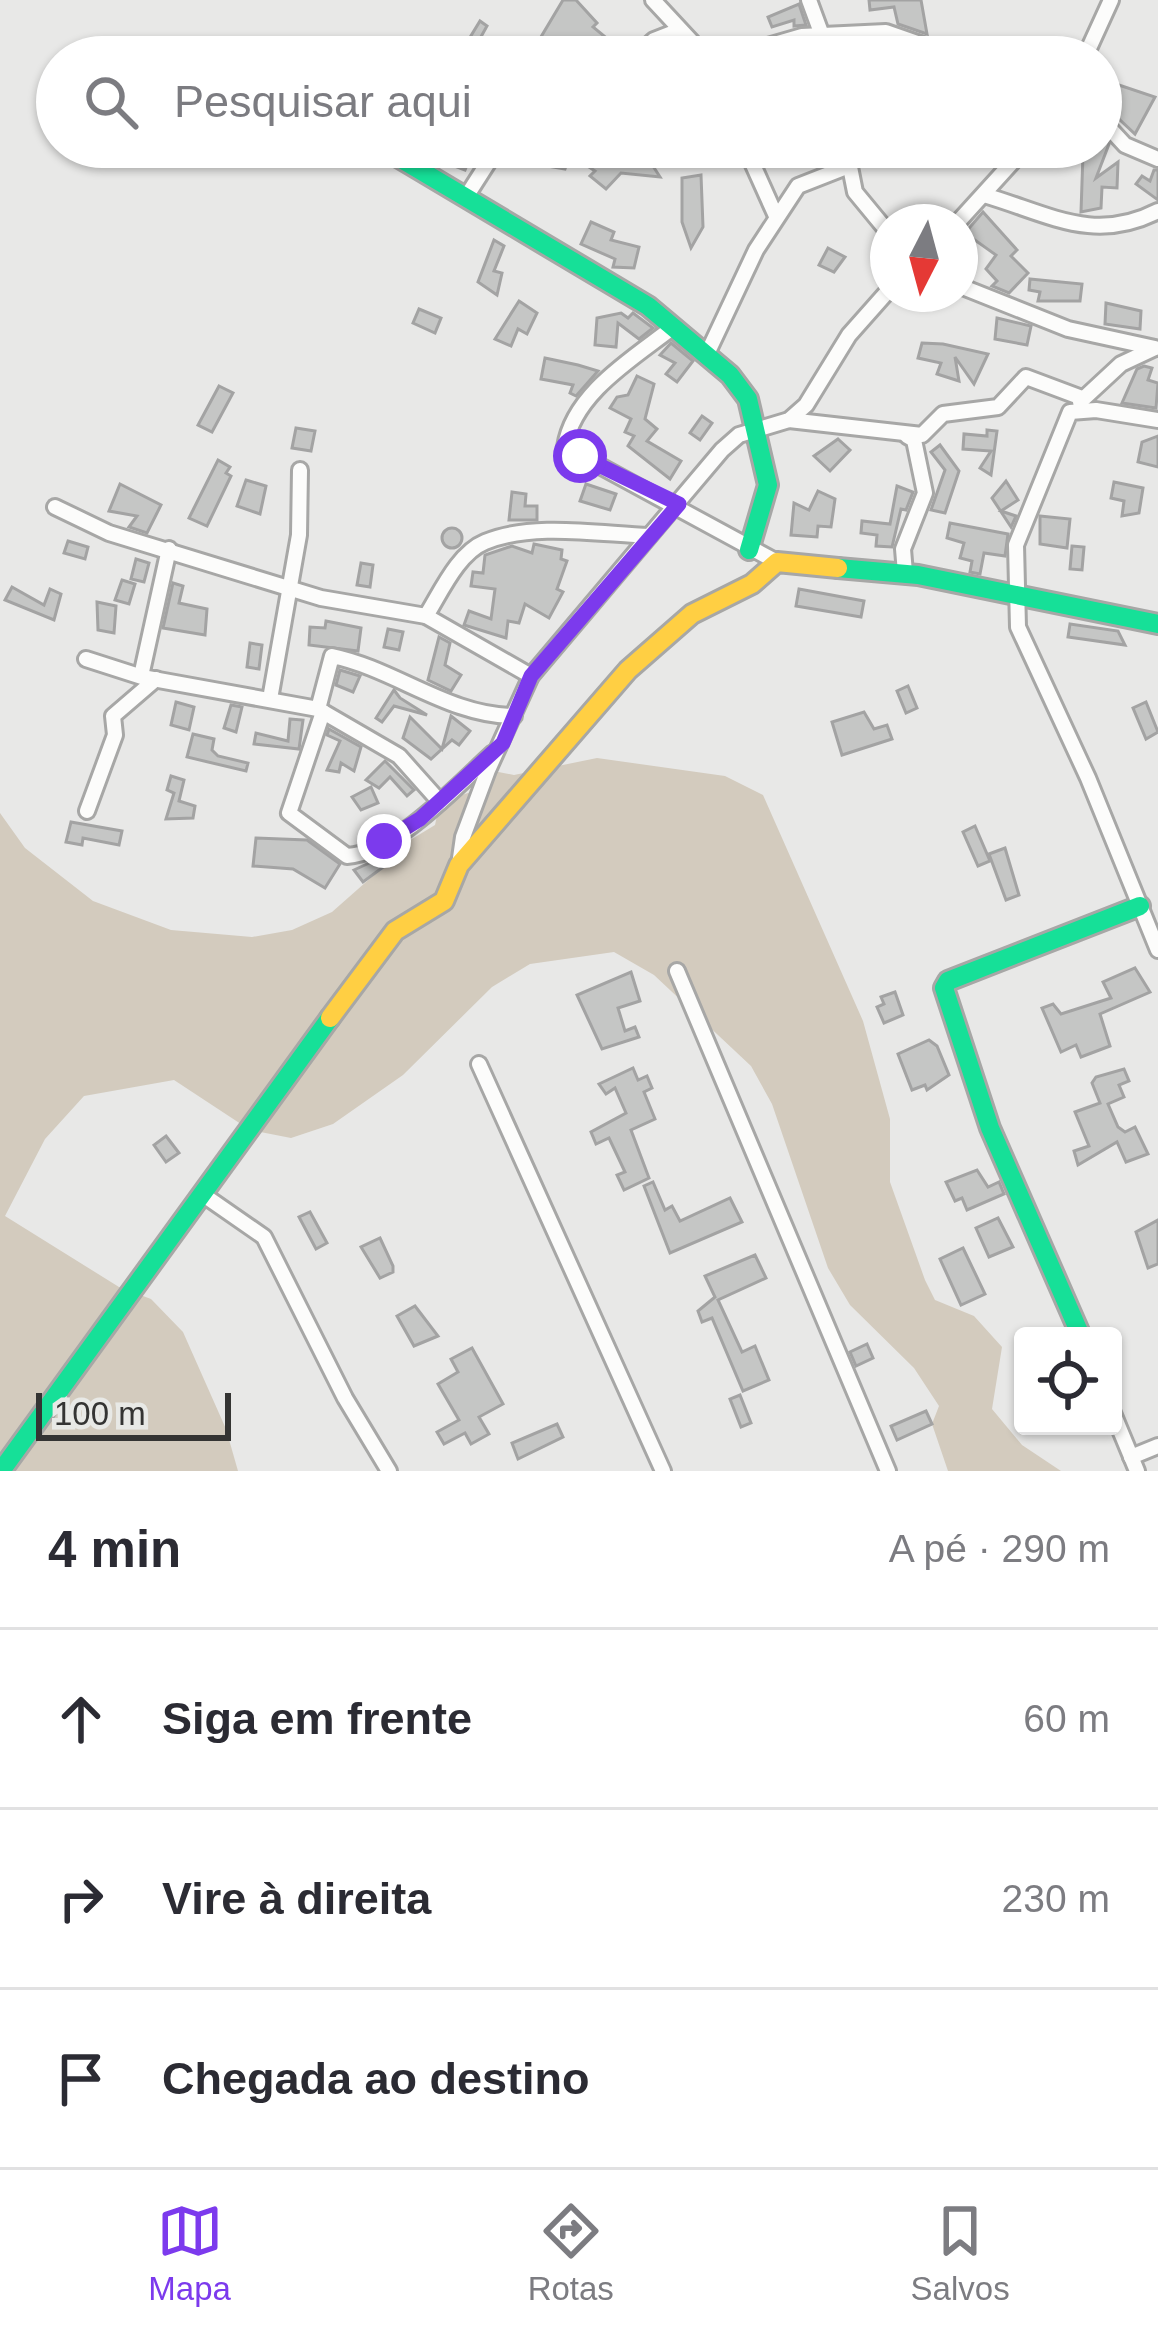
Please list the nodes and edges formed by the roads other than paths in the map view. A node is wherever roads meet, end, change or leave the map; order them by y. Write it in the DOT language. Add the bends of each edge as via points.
graph roads {
  1 [pos="653,0"];
  2 [pos="809,0"];
  3 [pos="1111,0"];
  4 [pos="677,31"];
  5 [pos="822,35"];
  6 [pos="664,36"];
  7 [pos="683,36"];
  8 [pos="818,36"];
  9 [pos="898,36"];
  10 [pos="1094,36"];
  11 [pos="1122,142"];
  12 [pos="1158,159"];
  13 [pos="417,168"];
  14 [pos="485,168"];
  15 [pos="754,168"];
  16 [pos="843,168"];
  17 [pos="849,168"];
  18 [pos="1008,168"];
  19 [pos="984,195"];
  20 [pos="466,197"];
  21 [pos="975,204"];
  22 [pos="870,210"];
  23 [pos="1158,211"];
  24 [pos="776,216"];
  25 [pos="978,293"];
  26 [pos="870,311"];
  27 [pos="672,328"];
  28 [pos="1157,348"];
  29 [pos="707,354"];
  30 [pos="1078,404"];
  31 [pos="789,420"];
  32 [pos="1158,420"];
  33 [pos="758,428"];
  34 [pos="907,436"];
  35 [pos="300,470"];
  36 [pos="679,504"];
  37 [pos="55,507"];
  38 [pos="649,536"];
  39 [pos="169,549"];
  40 [pos="749,550"];
  41 [pos="776,562"];
  42 [pos="905,573"];
  43 [pos="288,587"];
  44 [pos="1017,598"];
  45 [pos="426,616"];
  46 [pos="1158,624"];
  47 [pos="86,659"];
  48 [pos="531,676"];
  49 [pos="148,678"];
  50 [pos="270,699"];
  51 [pos="320,710"];
  52 [pos="514,716"];
  53 [pos="503,743"];
  54 [pos="440,802"];
  55 [pos="87,811"];
  56 [pos="459,865"];
  57 [pos="1140,906"];
  58 [pos="1158,950"];
  59 [pos="677,971"];
  60 [pos="479,1064"];
  61 [pos="205,1196"];
  62 [pos="1077,1327"];
  63 [pos="1122,1435"];
  64 [pos="1158,1446"];
  65 [pos="1134,1464"];
  66 [pos="1,1471"];
  67 [pos="389,1471"];
  68 [pos="663,1471"];
  69 [pos="888,1471"];
  1 -- 4 [label="street"];
  2 -- 5 [label="street"];
  3 -- 10 [label="street"];
  4 -- 6 [label="street"];
  4 -- 7 [label="street"];
  5 -- 8 [label="street"];
  5 -- 9 [label="street"];
  11 -- 12 [label="street"];
  13 -- 20 [label="street"];
  14 -- 20 [label="street"];
  15 -- 24 [label="street"];
  16 -- 24 [label="street" via="798,186"];
  17 -- 22 [label="street"];
  18 -- 19 [label="street"];
  19 -- 21 [label="street"];
  19 -- 23 [label="street" via="1088,226 1133,226"];
  20 -- 27 [label="street"];
  24 -- 29 [label="street"];
  25 -- 28 [label="street" via="1068,329"];
  26 -- 31 [label="street"];
  27 -- 29 [label="street"];
  27 -- 36 [label="street" via="598,388 565,447"];
  28 -- 30 [label="street" via="1121,364"];
  29 -- 33 [label="street" via="748,399"];
  30 -- 32 [label="street"];
  30 -- 34 [label="street" via="1026,377 998,407 943,414 922,435"];
  30 -- 44 [label="street" via="1016,545"];
  31 -- 33 [label="street"];
  31 -- 34 [label="street"];
  33 -- 36 [label="street" via="722,450"];
  33 -- 40 [label="street" via="768,485"];
  34 -- 42 [label="street" via="925,493 903,549"];
  35 -- 43 [label="street"];
  36 -- 38 [label="street"];
  36 -- 40 [label="street"];
  37 -- 39 [label="street"];
  38 -- 45 [label="street" via="554,532 482,542"];
  38 -- 48 [label="street"];
  39 -- 43 [label="street"];
  39 -- 49 [label="street"];
  40 -- 41 [label="street"];
  41 -- 42 [label="street"];
  41 -- 56 [label="street" via="752,584 692,614 628,670"];
  42 -- 44 [label="street"];
  43 -- 45 [label="street"];
  43 -- 50 [label="street"];
  44 -- 46 [label="street"];
  44 -- 57 [label="street" via="1025,650"];
  45 -- 48 [label="street"];
  47 -- 49 [label="street"];
  48 -- 52 [label="street"];
  49 -- 50 [label="street"];
  49 -- 55 [label="street" via="113,716 115,735"];
  50 -- 51 [label="street"];
  51 -- 52 [label="street" via="332,656 372,664 459,705"];
  51 -- 54 [label="street" via="399,756"];
  51 -- 54 [label="street" via="289,813 338,852 363,854"];
  52 -- 53 [label="street"];
  53 -- 54 [label="street"];
  53 -- 56 [label="street"];
  56 -- 61 [label="street" via="444,901 395,931 374,957"];
  57 -- 58 [label="street"];
  57 -- 62 [label="street" via="944,988 990,1129"];
  59 -- 69 [label="street"];
  60 -- 68 [label="street"];
  61 -- 66 [label="street"];
  61 -- 67 [label="street" via="264,1237"];
  63 -- 65 [label="street"];
  64 -- 65 [label="street"];
}
